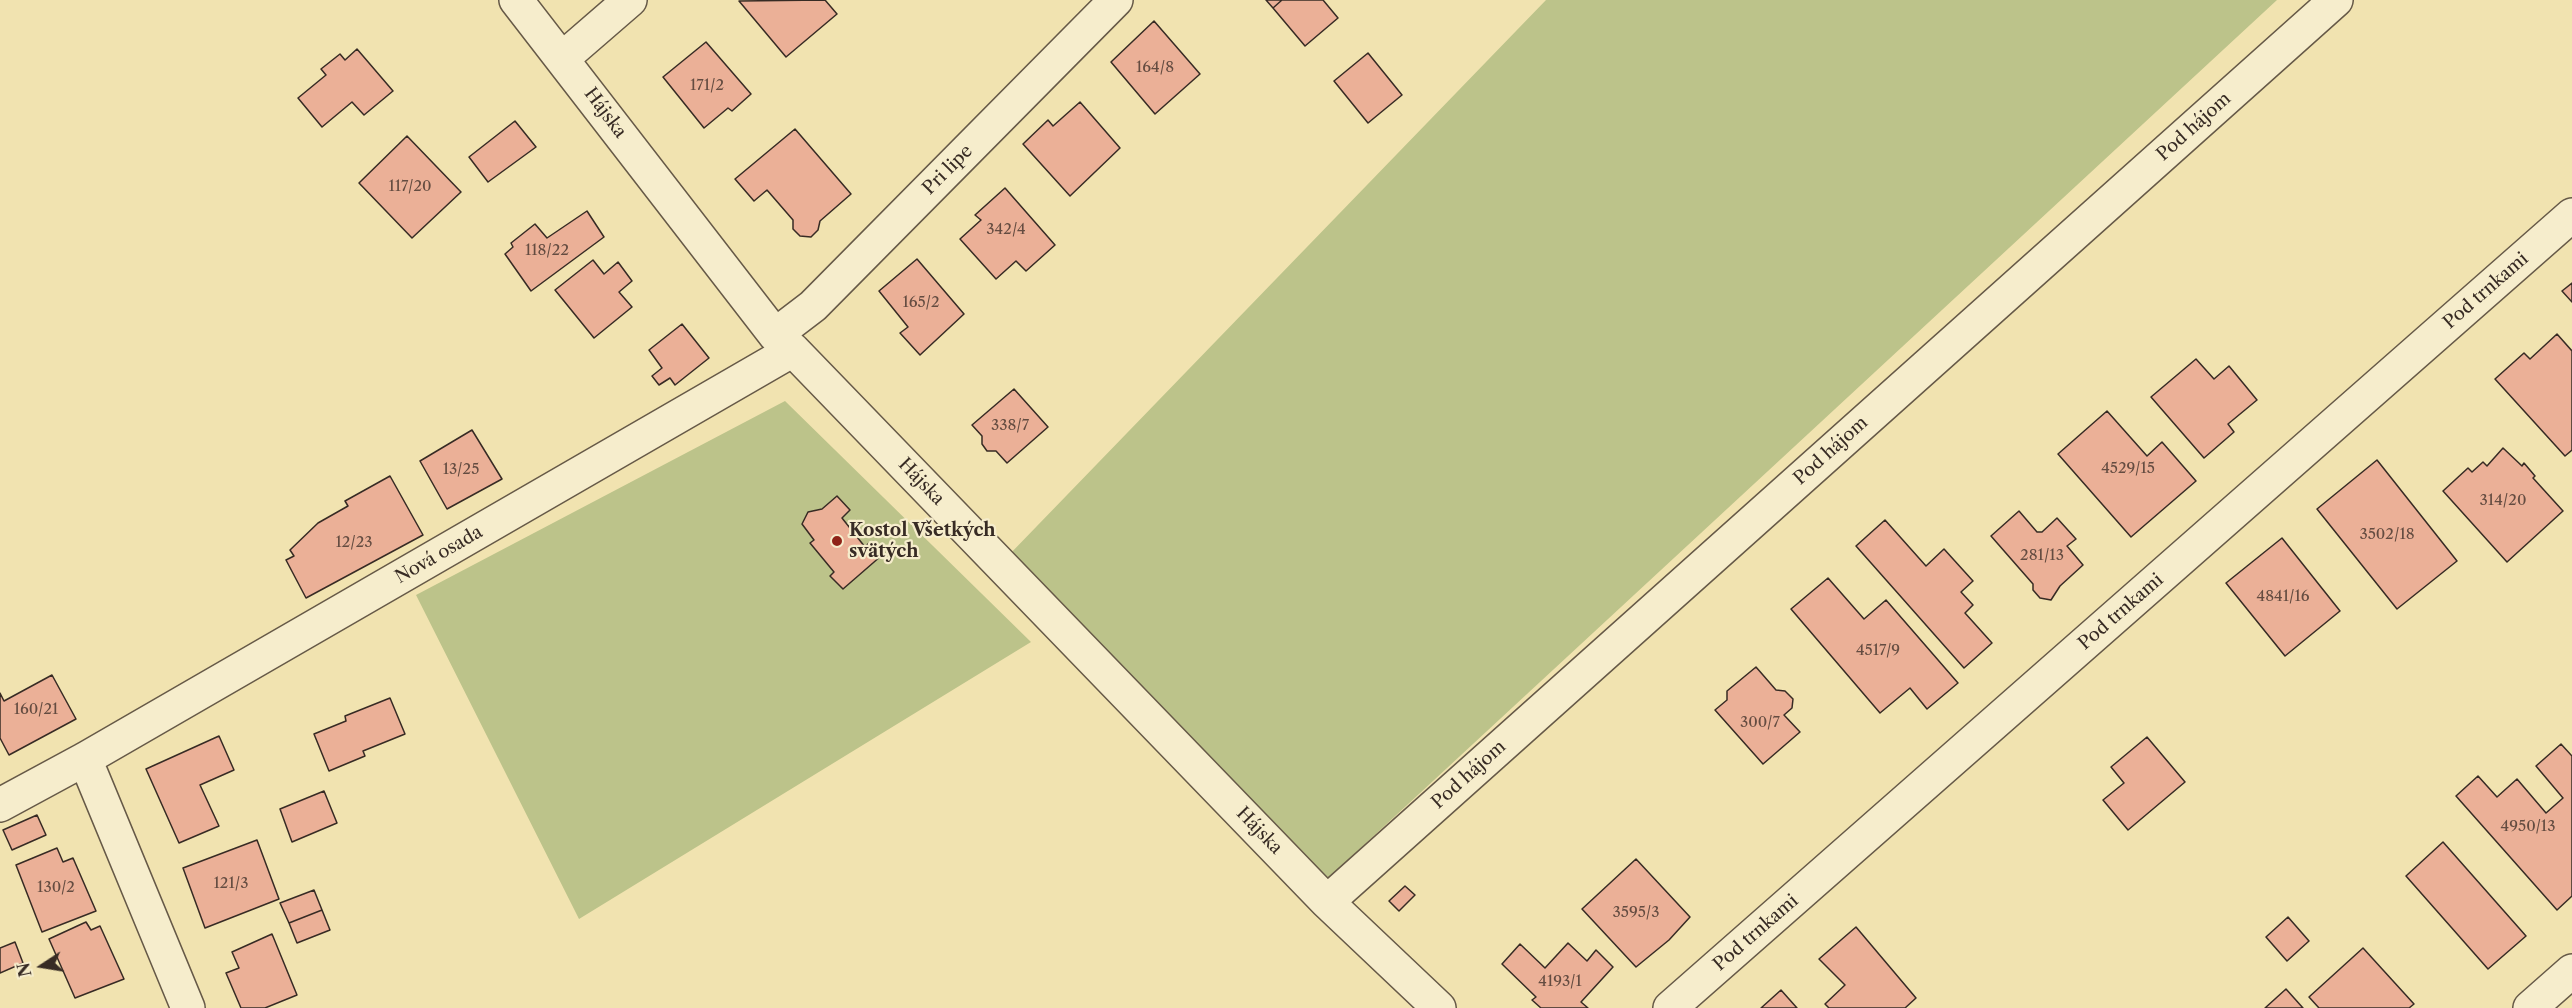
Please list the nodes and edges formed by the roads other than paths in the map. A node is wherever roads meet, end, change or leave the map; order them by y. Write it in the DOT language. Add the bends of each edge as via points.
graph roads {
  1 [pos="516,0"];
  2 [pos="630,0"];
  3 [pos="1116,0"];
  4 [pos="2336,0"];
  5 [pos="563,58"];
  6 [pos="2572,215"];
  7 [pos="784,343"];
  8 [pos="85,759"];
  9 [pos="0,805"];
  10 [pos="1327,902"];
  11 [pos="2572,970"];
  12 [pos="188,1008"];
  13 [pos="1439,1008"];
  14 [pos="1670,1008"];
  15 [pos="2530,1008"];
  1 -- 5 [label="street, Hájska"];
  2 -- 5 [label="street"];
  3 -- 7 [label="street, Pri lipe" via="813,306"];
  4 -- 10 [label="street, Pod hájom"];
  5 -- 7 [label="street, Hájska"];
  6 -- 14 [label="street, Pod trnkami"];
  7 -- 8 [label="street, Nová osada"];
  7 -- 10 [label="street, Hájska"];
  8 -- 9 [label="street, Nová osada"];
  8 -- 12 [label="street"];
  10 -- 13 [label="street, Hájska"];
  11 -- 15 [label="street"];
}
